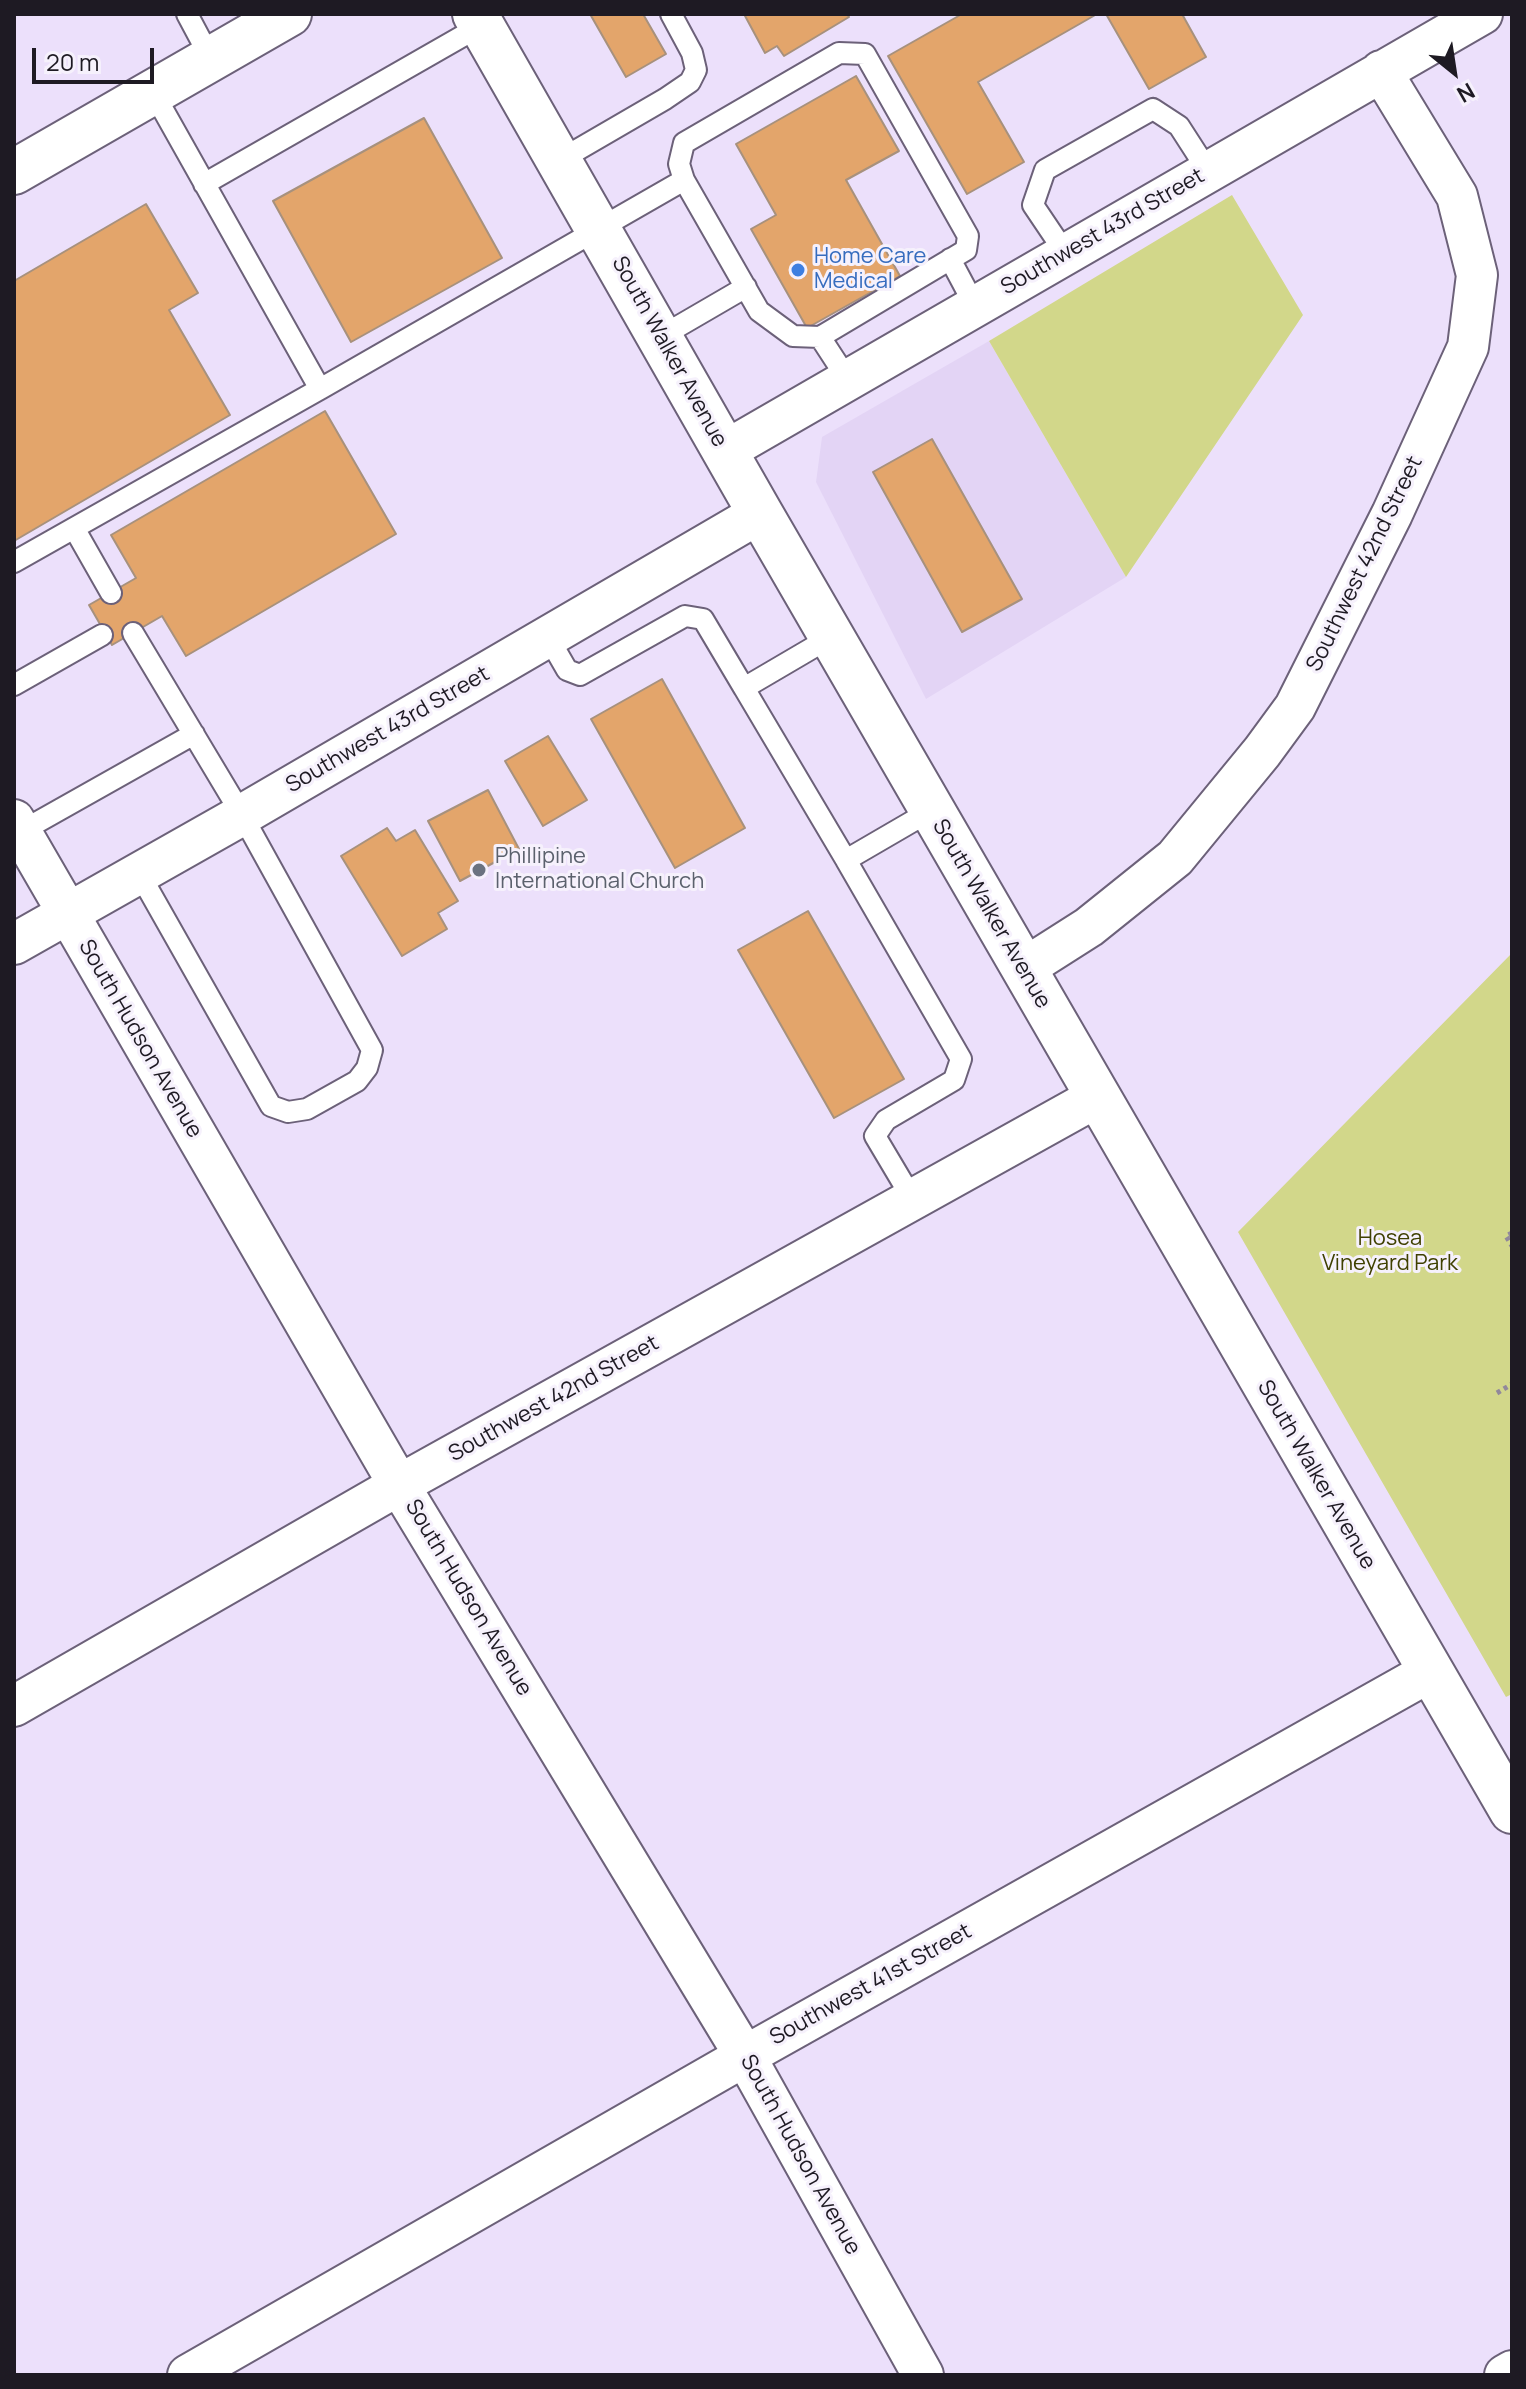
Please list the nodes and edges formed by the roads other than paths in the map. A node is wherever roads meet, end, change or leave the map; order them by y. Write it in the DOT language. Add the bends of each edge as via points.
graph roads {
  1 [pos="187,14"];
  2 [pos="289,14"];
  3 [pos="671,14"];
  4 [pos="1482,14"];
  5 [pos="479,20"];
  6 [pos="211,59"];
  7 [pos="1381,71"];
  8 [pos="153,92"];
  9 [pos="560,160"];
  10 [pos="1208,171"];
  11 [pos="14,172"];
  12 [pos="684,180"];
  13 [pos="204,184"];
  14 [pos="600,230"];
  15 [pos="1066,254"];
  16 [pos="950,259"];
  17 [pos="746,287"];
  18 [pos="975,306"];
  19 [pos="660,337"];
  20 [pos="820,337"];
  21 [pos="848,380"];
  22 [pos="320,389"];
  23 [pos="725,451"];
  24 [pos="760,513"];
  25 [pos="74,528"];
  26 [pos="14,562"];
  27 [pos="111,593"];
  28 [pos="133,633"];
  29 [pos="102,635"];
  30 [pos="548,637"];
  31 [pos="831,637"];
  32 [pos="14,685"];
  33 [pos="744,688"];
  34 [pos="194,734"];
  35 [pos="932,810"];
  36 [pos="242,815"];
  37 [pos="17,826"];
  38 [pos="846,860"];
  39 [pos="139,873"];
  40 [pos="67,914"];
  41 [pos="14,944"];
  42 [pos="1023,969"];
  43 [pos="1097,1097"];
  44 [pos="913,1200"];
  45 [pos="399,1485"];
  46 [pos="1431,1671"];
  47 [pos="14,1706"];
  48 [pos="1512,1811"];
  49 [pos="745,2056"];
  50 [pos="1512,2371"];
  51 [pos="188,2375"];
  52 [pos="923,2375"];
  53 [pos="1505,2375"];
  1 -- 6 [label="lane"];
  2 -- 6 [label="main road"];
  3 -- 9 [label="lane" via="692,53 696,70 690,82"];
  4 -- 7 [label="street, Southwest 43rd Street"];
  5 -- 9 [label="main road, South Walker Avenue"];
  5 -- 13 [label="lane"];
  6 -- 8 [label="main road"];
  7 -- 10 [label="street, Southwest 43rd Street"];
  7 -- 42 [label="street, Southwest 42nd Street" via="1457,196 1477,275 1468,347 1295,707 1175,858 1089,927"];
  8 -- 11 [label="main road"];
  8 -- 13 [label="lane"];
  9 -- 14 [label="main road, South Walker Avenue"];
  10 -- 15 [label="street, Southwest 43rd Street"];
  10 -- 15 [label="lane" via="1179,126 1153,109 1045,170 1033,205"];
  12 -- 14 [label="lane"];
  12 -- 16 [label="lane" via="679,164 684,143 839,53 865,54 968,236 966,250"];
  12 -- 17 [label="lane"];
  13 -- 22 [label="lane"];
  14 -- 19 [label="main road, South Walker Avenue"];
  14 -- 22 [label="lane"];
  15 -- 18 [label="street, Southwest 43rd Street"];
  16 -- 18 [label="lane"];
  16 -- 20 [label="lane"];
  17 -- 19 [label="lane"];
  17 -- 20 [label="lane" via="759,311 793,336"];
  18 -- 21 [label="street, Southwest 43rd Street"];
  19 -- 23 [label="main road, South Walker Avenue"];
  20 -- 21 [label="lane"];
  21 -- 23 [label="street, Southwest 43rd Street"];
  22 -- 25 [label="lane"];
  23 -- 24 [label="main road, South Walker Avenue"];
  24 -- 30 [label="street, Southwest 43rd Street"];
  24 -- 31 [label="main road, South Walker Avenue"];
  25 -- 26 [label="lane"];
  25 -- 27 [label="lane"];
  28 -- 34 [label="lane"];
  29 -- 32 [label="lane"];
  30 -- 33 [label="lane" via="567,670 580,675 685,616 703,619"];
  30 -- 36 [label="street, Southwest 43rd Street"];
  31 -- 33 [label="lane"];
  31 -- 35 [label="main road, South Walker Avenue"];
  33 -- 38 [label="lane"];
  34 -- 36 [label="lane"];
  34 -- 37 [label="lane"];
  35 -- 38 [label="lane"];
  35 -- 42 [label="main road, South Walker Avenue"];
  36 -- 39 [label="street, Southwest 43rd Street"];
  36 -- 39 [label="lane" via="372,1050 357,1081 307,1109 288,1112 271,1106"];
  37 -- 40 [label="street, South Hudson Avenue"];
  38 -- 44 [label="lane" via="961,1059 954,1080 886,1120 875,1136"];
  39 -- 40 [label="street, Southwest 43rd Street"];
  40 -- 41 [label="street, Southwest 43rd Street"];
  40 -- 45 [label="street, South Hudson Avenue"];
  42 -- 43 [label="main road, South Walker Avenue"];
  43 -- 44 [label="street, Southwest 42nd Street"];
  43 -- 46 [label="main road, South Walker Avenue"];
  44 -- 45 [label="street, Southwest 42nd Street"];
  45 -- 47 [label="street, Southwest 42nd Street"];
  45 -- 49 [label="street, South Hudson Avenue"];
  46 -- 48 [label="main road, South Walker Avenue"];
  46 -- 49 [label="street, Southwest 41st Street"];
  49 -- 51 [label="street, Southwest 41st Street"];
  49 -- 52 [label="street, South Hudson Avenue"];
  50 -- 53 [label="street"];
}
